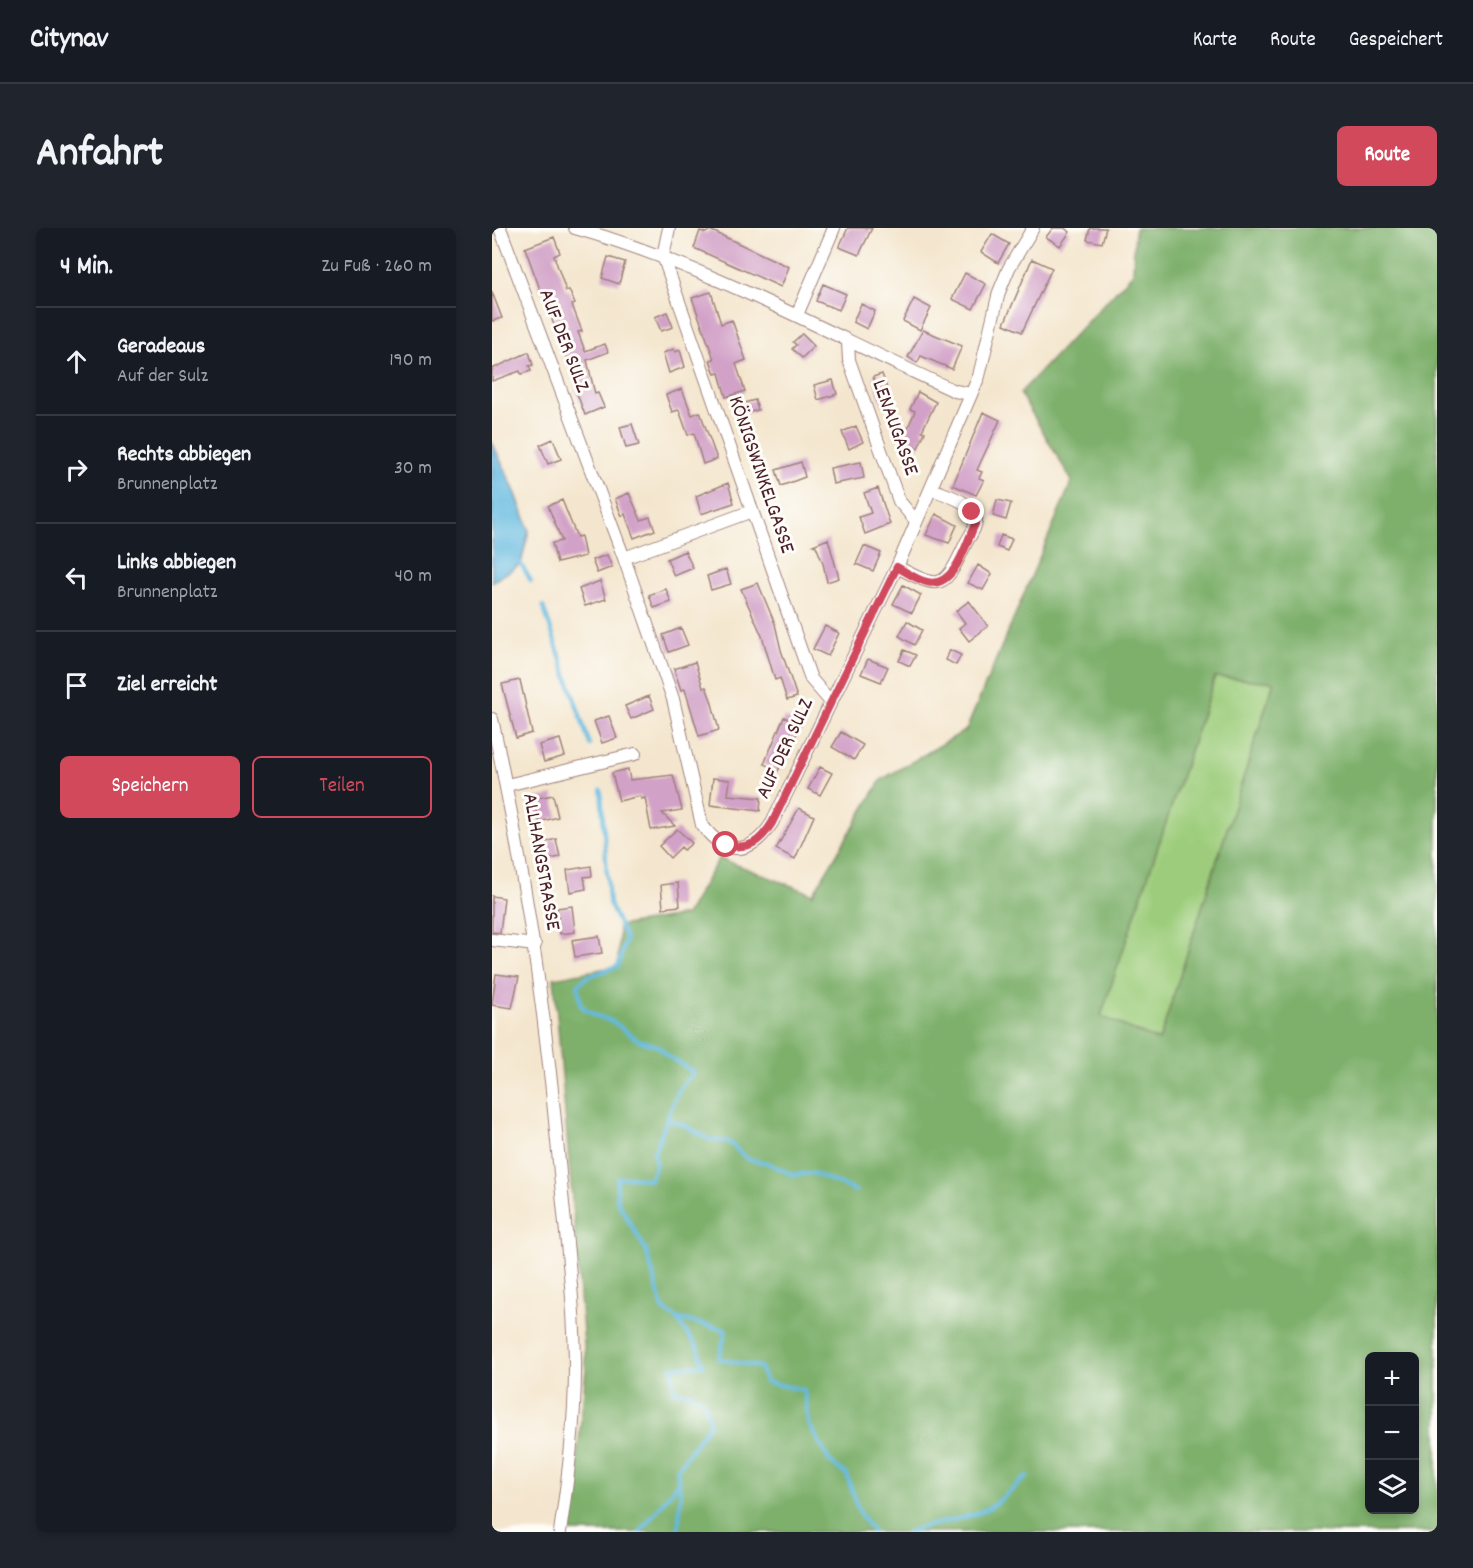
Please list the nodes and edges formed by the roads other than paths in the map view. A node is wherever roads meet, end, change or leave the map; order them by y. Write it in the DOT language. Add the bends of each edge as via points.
graph roads {
  1 [pos="500,228"];
  2 [pos="575,228"];
  3 [pos="669,228"];
  4 [pos="834,228"];
  5 [pos="1034,228"];
  6 [pos="663,256"];
  7 [pos="797,315"];
  8 [pos="848,342"];
  9 [pos="971,394"];
  10 [pos="931,489"];
  11 [pos="752,512"];
  12 [pos="916,520"];
  13 [pos="624,558"];
  14 [pos="897,567"];
  15 [pos="830,701"];
  16 [pos="492,719"];
  17 [pos="635,754"];
  18 [pos="507,785"];
  19 [pos="492,940"];
  20 [pos="535,945"];
  21 [pos="560,1532"];
  1 -- 13 [label="street, AUF DER SULZ"];
  2 -- 6 [label="street"];
  3 -- 6 [label="street"];
  4 -- 7 [label="street"];
  5 -- 9 [label="street, AUF DER SULZ" via="999,292"];
  6 -- 7 [label="street"];
  6 -- 11 [label="street, KÖNIGSWINKELGASSE"];
  7 -- 8 [label="street"];
  8 -- 9 [label="street" via="955,391"];
  8 -- 12 [label="street, LENAUGASSE" via="849,360 899,501"];
  9 -- 10 [label="street, AUF DER SULZ"];
  10 -- 12 [label="street, AUF DER SULZ"];
  10 -- 14 [label="street" via="960,501 972,512 975,524 950,576 940,582 926,582"];
  11 -- 13 [label="street"];
  11 -- 15 [label="street, KÖNIGSWINKELGASSE" via="811,679"];
  12 -- 14 [label="street, AUF DER SULZ"];
  13 -- 15 [label="street, AUF DER SULZ" via="673,699 696,807 710,836 739,848 762,839"];
  14 -- 15 [label="street, AUF DER SULZ"];
  16 -- 18 [label="street, ALLHANGSTRASSE"];
  17 -- 18 [label="street, ALLHANGSTRASSE"];
  18 -- 20 [label="street, ALLHANGSTRASSE"];
  19 -- 20 [label="street"];
  20 -- 21 [label="street, ALLHANGSTRASSE" via="574,1328 573,1428"];
}
